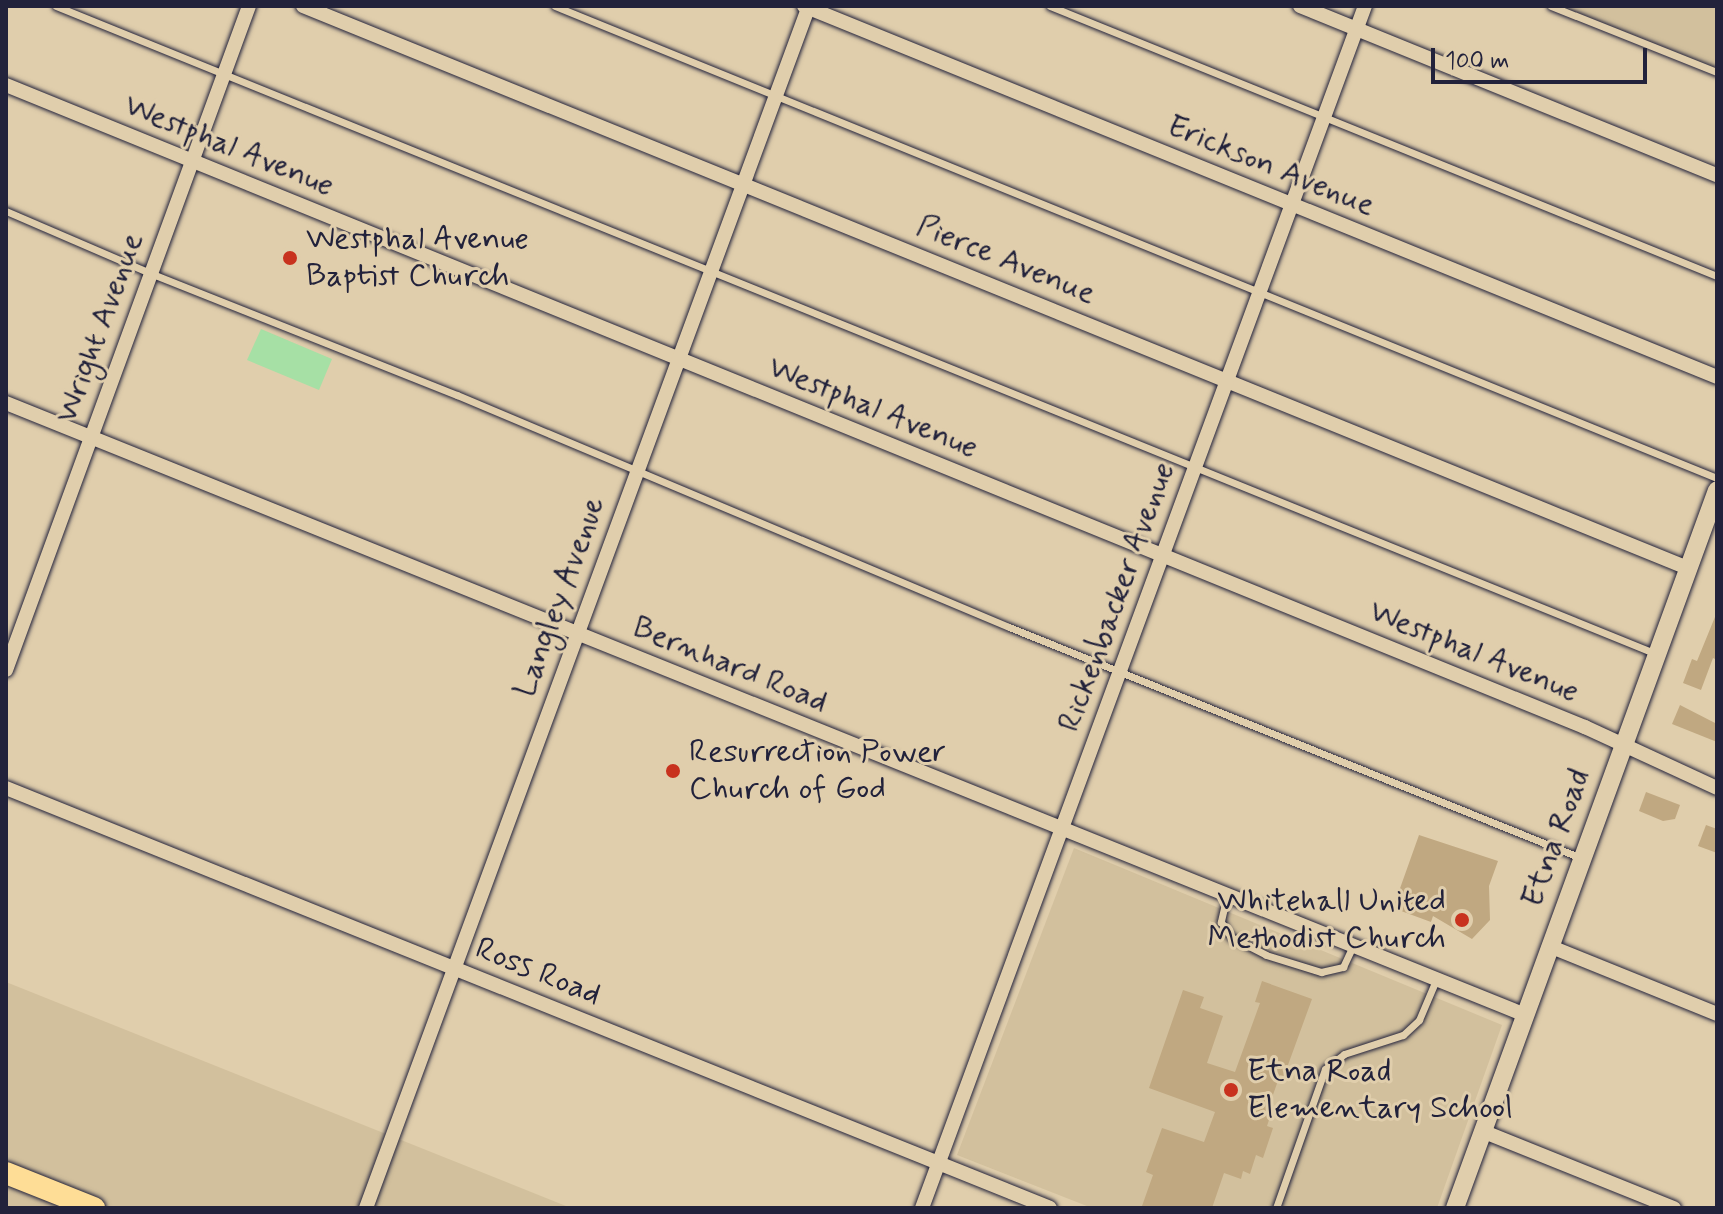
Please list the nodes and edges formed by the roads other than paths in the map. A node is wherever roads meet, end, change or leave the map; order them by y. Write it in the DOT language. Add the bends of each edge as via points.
graph roads {
  1 [pos="56,6"];
  2 [pos="249,6"];
  3 [pos="303,6"];
  4 [pos="555,6"];
  5 [pos="1050,6"];
  6 [pos="1300,6"];
  7 [pos="1365,6"];
  8 [pos="1551,6"];
  9 [pos="807,7"];
  10 [pos="1357,29"];
  11 [pos="1717,72"];
  12 [pos="224,73"];
  13 [pos="6,85"];
  14 [pos="775,96"];
  15 [pos="1324,117"];
  16 [pos="191,161"];
  17 [pos="1717,175"];
  18 [pos="743,184"];
  19 [pos="1292,205"];
  20 [pos="6,211"];
  21 [pos="710,272"];
  22 [pos="150,273"];
  23 [pos="1717,276"];
  24 [pos="1259,294"];
  25 [pos="678,360"];
  26 [pos="1717,377"];
  27 [pos="1227,380"];
  28 [pos="6,403"];
  29 [pos="89,437"];
  30 [pos="1195,468"];
  31 [pos="636,472"];
  32 [pos="1717,478"];
  33 [pos="1717,490"];
  34 [pos="1164,556"];
  35 [pos="1688,568"];
  36 [pos="577,634"];
  37 [pos="1656,654"];
  38 [pos="6,670"];
  39 [pos="1119,670"];
  40 [pos="1623,744"];
  41 [pos="6,788"];
  42 [pos="1717,788"];
  43 [pos="1062,830"];
  44 [pos="1581,858"];
  45 [pos="1227,895"];
  46 [pos="1353,946"];
  47 [pos="1549,946"];
  48 [pos="454,968"];
  49 [pos="1436,980"];
  50 [pos="1523,1014"];
  51 [pos="1717,1014"];
  52 [pos="1482,1131"];
  53 [pos="939,1164"];
  54 [pos="6,1173"];
  55 [pos="94,1208"];
  56 [pos="366,1208"];
  57 [pos="922,1208"];
  58 [pos="1050,1208"];
  59 [pos="1276,1208"];
  60 [pos="1455,1208"];
  61 [pos="1674,1208"];
  1 -- 12 [label="lane"];
  2 -- 12 [label="street, Wright Avenue"];
  3 -- 18 [label="street, Pierce Avenue"];
  4 -- 14 [label="lane"];
  5 -- 15 [label="lane"];
  6 -- 10 [label="street"];
  7 -- 10 [label="street, Rickenbacker Avenue"];
  8 -- 11 [label="lane"];
  9 -- 14 [label="street, Langley Avenue"];
  9 -- 19 [label="street, Erickson Avenue"];
  10 -- 15 [label="street, Rickenbacker Avenue"];
  10 -- 17 [label="street"];
  12 -- 16 [label="street, Wright Avenue"];
  12 -- 21 [label="lane"];
  13 -- 16 [label="street, Westphal Avenue"];
  14 -- 18 [label="street, Langley Avenue"];
  14 -- 24 [label="lane"];
  15 -- 19 [label="street, Rickenbacker Avenue"];
  15 -- 23 [label="lane"];
  16 -- 22 [label="street, Wright Avenue"];
  16 -- 25 [label="street, Westphal Avenue"];
  18 -- 21 [label="street, Langley Avenue"];
  18 -- 27 [label="street, Pierce Avenue"];
  19 -- 24 [label="street, Rickenbacker Avenue"];
  19 -- 26 [label="street, Erickson Avenue"];
  20 -- 22 [label="lane"];
  21 -- 25 [label="street, Langley Avenue"];
  21 -- 30 [label="lane"];
  22 -- 29 [label="street, Wright Avenue"];
  22 -- 31 [label="lane"];
  24 -- 27 [label="street, Rickenbacker Avenue"];
  24 -- 32 [label="lane"];
  25 -- 31 [label="street, Langley Avenue"];
  25 -- 34 [label="street, Westphal Avenue"];
  27 -- 30 [label="street, Rickenbacker Avenue"];
  27 -- 35 [label="street, Pierce Avenue"];
  28 -- 29 [label="street, Bernhard Road"];
  29 -- 36 [label="street, Bernhard Road"];
  29 -- 38 [label="street, Wright Avenue"];
  30 -- 34 [label="street, Rickenbacker Avenue"];
  30 -- 37 [label="lane"];
  31 -- 36 [label="street, Langley Avenue"];
  31 -- 39 [label="lane"];
  33 -- 35 [label="street, Etna Road"];
  34 -- 39 [label="street, Rickenbacker Avenue"];
  34 -- 40 [label="street, Westphal Avenue"];
  35 -- 37 [label="street, Etna Road"];
  36 -- 43 [label="street, Bernhard Road"];
  36 -- 48 [label="street, Langley Avenue"];
  37 -- 40 [label="street, Etna Road"];
  39 -- 43 [label="street, Rickenbacker Avenue"];
  39 -- 44 [label="lane"];
  40 -- 42 [label="street, Westphal Avenue"];
  40 -- 44 [label="street, Etna Road"];
  41 -- 48 [label="street, Ross Road"];
  43 -- 45 [label="street, Bernhard Road"];
  43 -- 53 [label="street, Rickenbacker Avenue"];
  44 -- 47 [label="street, Etna Road"];
  45 -- 46 [label="street, Bernhard Road"];
  45 -- 46 [label="lane" via="1221,922 1231,937 1266,955 1321,972 1343,967"];
  46 -- 49 [label="street, Bernhard Road"];
  47 -- 50 [label="street, Etna Road"];
  47 -- 51 [label="street"];
  48 -- 53 [label="street, Ross Road"];
  48 -- 56 [label="street, Langley Avenue"];
  49 -- 50 [label="street, Bernhard Road"];
  49 -- 59 [label="lane" via="1419,1020 1403,1035 1344,1054 1325,1069"];
  50 -- 52 [label="street, Etna Road"];
  52 -- 60 [label="street, Etna Road"];
  52 -- 61 [label="street"];
  53 -- 57 [label="street, Rickenbacker Avenue"];
  53 -- 58 [label="street, Ross Road"];
  54 -- 55 [label="main road"];
}
